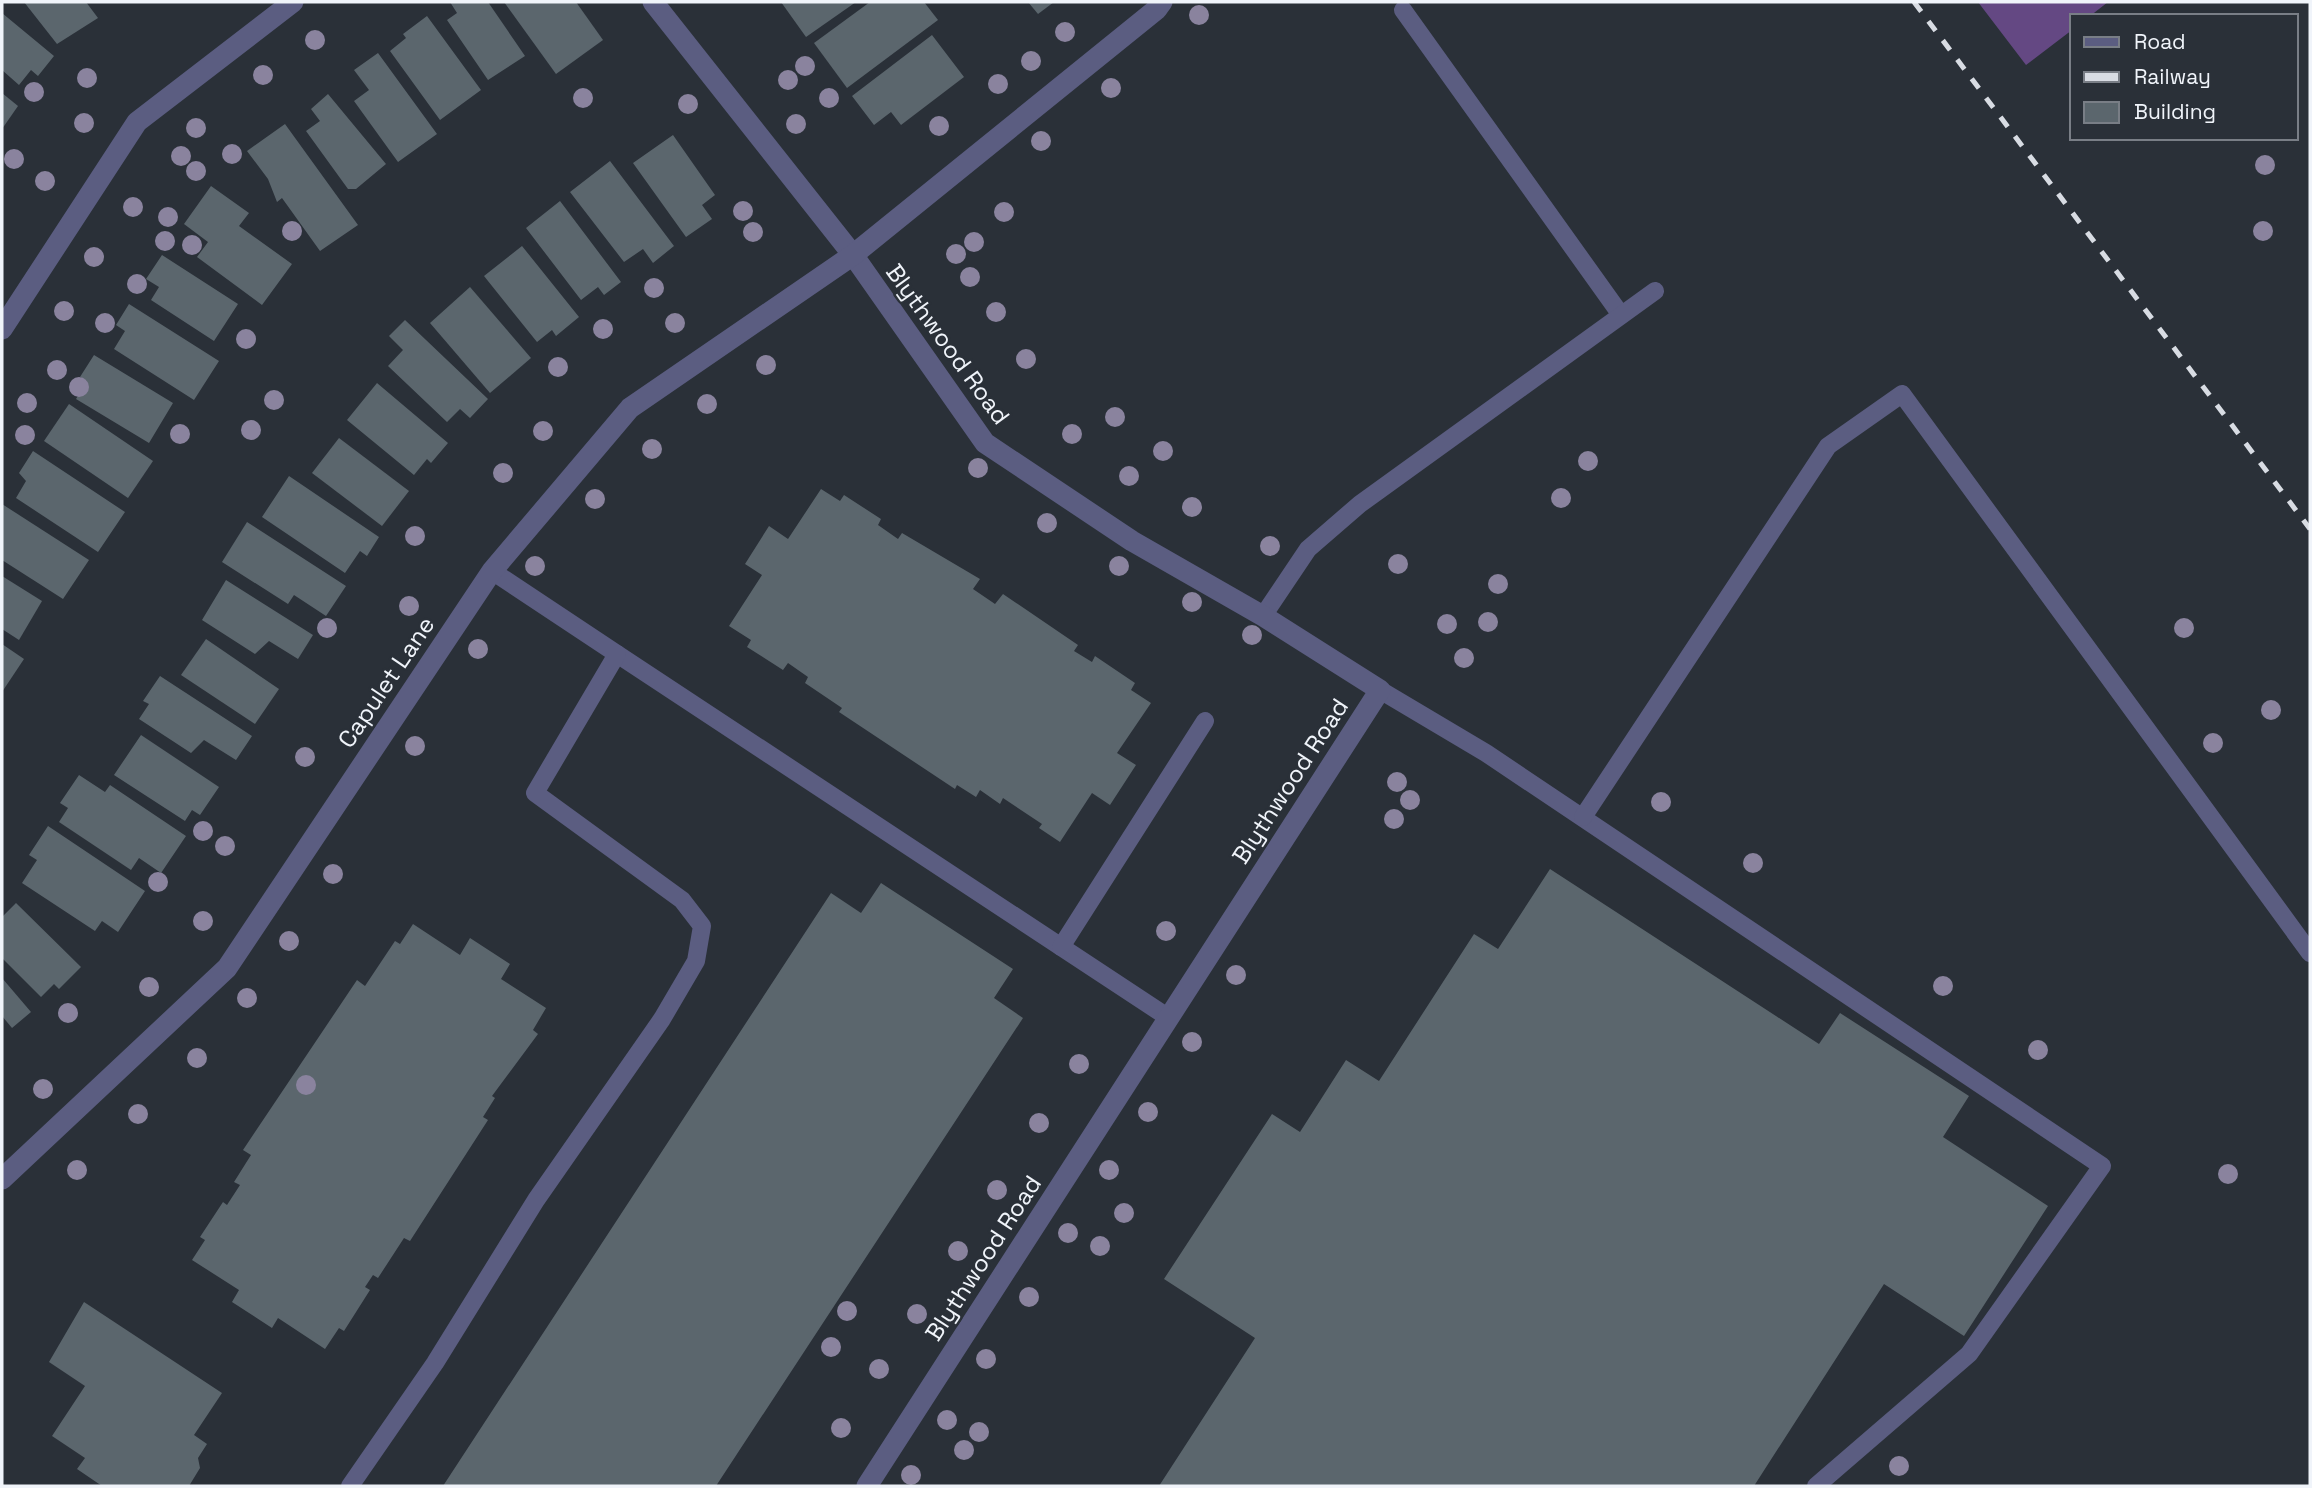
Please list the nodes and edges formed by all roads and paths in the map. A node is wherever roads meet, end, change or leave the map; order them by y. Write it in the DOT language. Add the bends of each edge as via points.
graph roads {
  1 [pos="293,2"];
  2 [pos="653,2"];
  3 [pos="1162,2"];
  4 [pos="1403,10"];
  5 [pos="853,255"];
  6 [pos="1655,290"];
  7 [pos="1621,314"];
  8 [pos="2,328"];
  9 [pos="492,571"];
  10 [pos="1263,616"];
  11 [pos="617,654"];
  12 [pos="1380,690"];
  13 [pos="1205,721"];
  14 [pos="1583,817"];
  15 [pos="1061,947"];
  16 [pos="2310,953"];
  17 [pos="1169,1018"];
  18 [pos="2,1179"];
  19 [pos="350,1486"];
  20 [pos="867,1486"];
  21 [pos="1816,1486"];
  1 -- 8 [label="street" via="137,122"];
  2 -- 5 [label="street, Blythwood Road"];
  3 -- 5 [label="street, Blythwood Road"];
  4 -- 7 [label="lane"];
  5 -- 9 [label="street, Capulet Lane" via="630,408"];
  5 -- 10 [label="street, Blythwood Road" via="985,443 1132,541"];
  6 -- 7 [label="lane"];
  7 -- 10 [label="lane" via="1360,504 1308,549"];
  9 -- 11 [label="lane"];
  9 -- 18 [label="street, Capulet Lane" via="226,968"];
  10 -- 12 [label="street, Blythwood Road"];
  11 -- 15 [label="lane"];
  11 -- 19 [label="lane" via="535,793 682,900 702,926 696,961 662,1019 536,1200 435,1363"];
  12 -- 14 [label="lane"];
  12 -- 17 [label="street, Blythwood Road"];
  13 -- 15 [label="lane"];
  14 -- 16 [label="lane" via="1828,446 1902,394"];
  14 -- 21 [label="lane" via="2102,1166 1969,1354"];
  15 -- 17 [label="lane"];
  17 -- 20 [label="street, Blythwood Road"];
}
